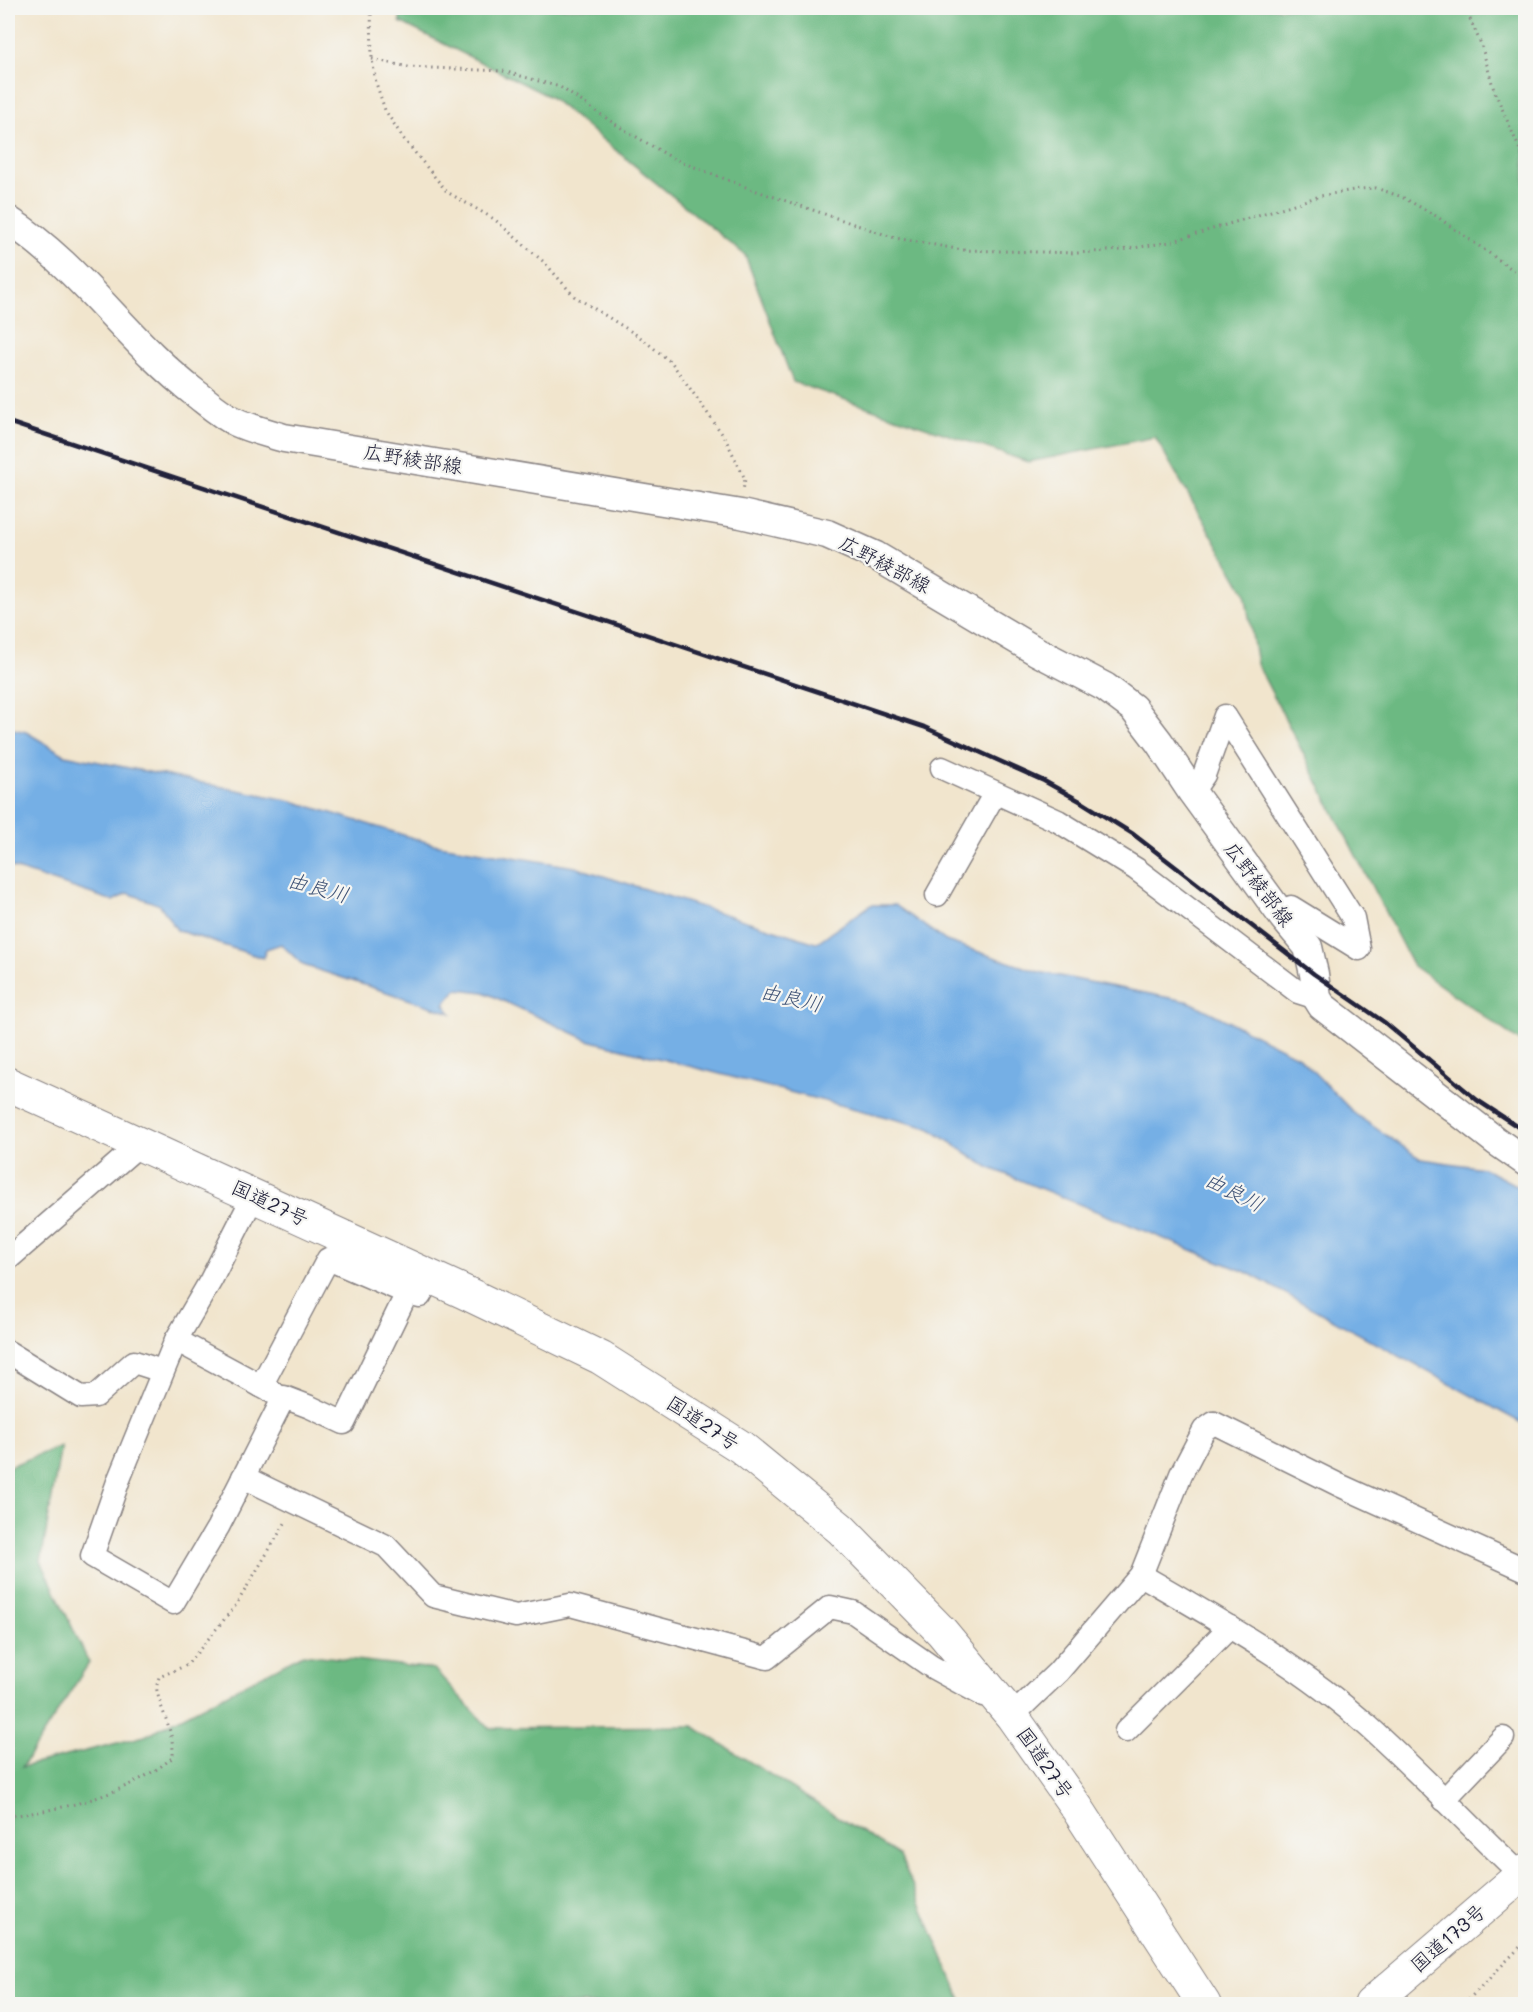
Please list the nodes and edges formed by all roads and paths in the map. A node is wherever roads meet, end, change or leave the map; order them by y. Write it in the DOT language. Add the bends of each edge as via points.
graph roads {
  1 [pos="371,8"];
  2 [pos="1465,8"];
  3 [pos="372,58"];
  4 [pos="1526,164"];
  5 [pos="8,220"];
  6 [pos="1526,279"];
  7 [pos="741,514"];
  8 [pos="942,768"];
  9 [pos="1192,792"];
  10 [pos="995,793"];
  11 [pos="938,895"];
  12 [pos="1283,917"];
  13 [pos="1317,998"];
  14 [pos="8,1084"];
  15 [pos="140,1144"];
  16 [pos="1526,1161"];
  17 [pos="254,1196"];
  18 [pos="8,1259"];
  19 [pos="418,1285"];
  20 [pos="176,1340"];
  21 [pos="8,1352"];
  22 [pos="162,1371"];
  23 [pos="261,1386"];
  24 [pos="284,1397"];
  25 [pos="243,1477"];
  26 [pos="297,1503"];
  27 [pos="1526,1570"];
  28 [pos="1141,1575"];
  29 [pos="1230,1627"];
  30 [pos="1001,1703"];
  31 [pos="1126,1731"];
  32 [pos="1503,1738"];
  33 [pos="1444,1800"];
  34 [pos="8,1816"];
  35 [pos="1519,1869"];
  36 [pos="1526,1941"];
  37 [pos="1204,2004"];
  38 [pos="1371,2004"];
  39 [pos="1464,2004"];
  1 -- 3 [label="path"];
  2 -- 4 [label="path"];
  3 -- 6 [label="path" via="408,67 503,71 560,87 674,159 895,238 963,250 1122,250 1170,242 1320,196 1376,188 1436,216"];
  3 -- 7 [label="path" via="385,110 447,192 494,219 545,263 574,296 640,337 672,363 725,438 745,479"];
  5 -- 7 [label="main road, 広野綾部線" via="37,241 152,357 236,422 284,438"];
  7 -- 9 [label="main road, 広野綾部線" via="827,534 876,556 1036,651 1105,687 1134,708"];
  8 -- 10 [label="street"];
  9 -- 12 [label="main road, 広野綾部線"];
  9 -- 12 [label="street" via="1204,775 1226,716 1353,918 1359,949 1291,907"];
  10 -- 11 [label="street"];
  10 -- 13 [label="street" via="1058,821 1126,863 1298,992"];
  12 -- 13 [label="main road, 広野綾部線" via="1308,947"];
  13 -- 16 [label="main road" via="1421,1084"];
  14 -- 15 [label="highway, 国道27号"];
  15 -- 17 [label="highway, 国道27号"];
  15 -- 18 [label="street"];
  17 -- 19 [label="highway, 国道27号"];
  17 -- 20 [label="street"];
  19 -- 23 [label="street" via="328,1258"];
  19 -- 24 [label="street" via="344,1423"];
  19 -- 30 [label="highway, 国道27号" via="464,1292 601,1358 741,1447 841,1529 942,1632"];
  20 -- 22 [label="street"];
  20 -- 23 [label="street"];
  21 -- 22 [label="street" via="81,1397 96,1396 134,1362"];
  22 -- 25 [label="street" via="92,1556 173,1603"];
  23 -- 24 [label="street"];
  24 -- 25 [label="street"];
  25 -- 26 [label="street"];
  26 -- 30 [label="street" via="386,1546 433,1596 516,1616 570,1605 767,1658 830,1607 853,1612 932,1667"];
  26 -- 34 [label="path" via="236,1605 187,1665 159,1677 156,1688 167,1717 174,1757 117,1790"];
  27 -- 28 [label="street" via="1214,1423 1204,1430 1181,1474"];
  28 -- 29 [label="street"];
  28 -- 30 [label="street" via="1058,1672"];
  29 -- 31 [label="street"];
  29 -- 33 [label="street" via="1309,1679 1368,1726"];
  30 -- 37 [label="highway, 国道27号" via="1077,1808"];
  32 -- 33 [label="street"];
  33 -- 35 [label="street"];
  35 -- 38 [label="highway, 国道173号"];
  36 -- 39 [label="path"];
}
